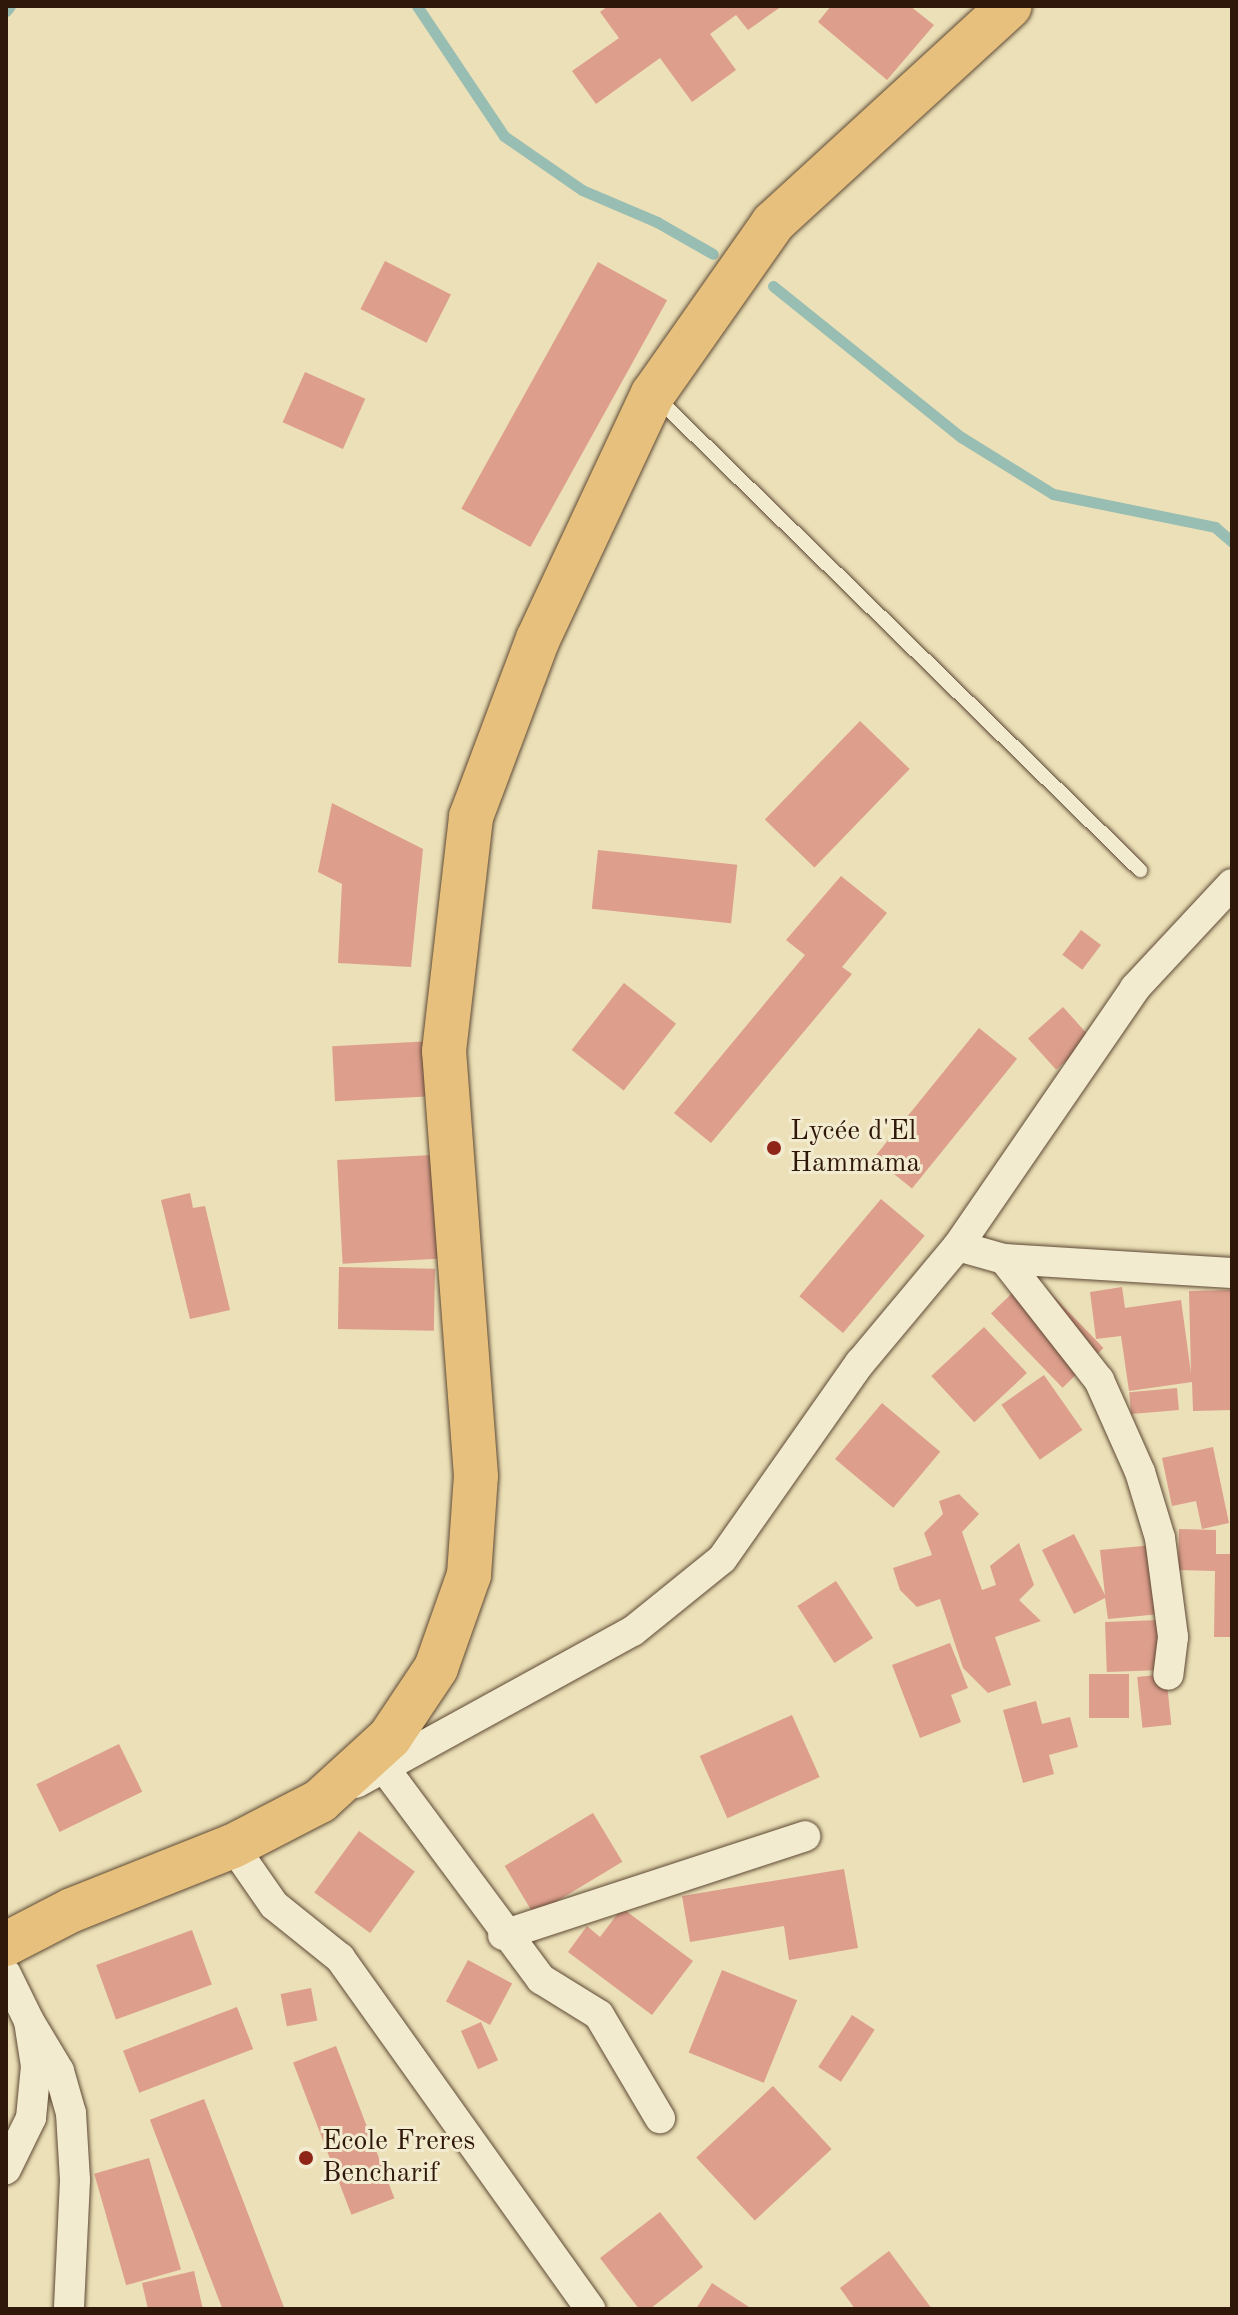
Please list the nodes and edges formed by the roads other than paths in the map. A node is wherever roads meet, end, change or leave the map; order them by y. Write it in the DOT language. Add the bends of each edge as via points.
graph roads {
  1 [pos="1010,6"];
  2 [pos="653,394"];
  3 [pos="1140,870"];
  4 [pos="1232,884"];
  5 [pos="958,1246"];
  6 [pos="1004,1259"];
  7 [pos="1232,1273"];
  8 [pos="1168,1675"];
  9 [pos="385,1769"];
  10 [pos="320,1801"];
  11 [pos="805,1836"];
  12 [pos="233,1846"];
  13 [pos="503,1935"];
  14 [pos="6,1944"];
  15 [pos="6,1974"];
  16 [pos="29,2021"];
  17 [pos="660,2118"];
  18 [pos="6,2169"];
  19 [pos="69,2309"];
  20 [pos="590,2309"];
  1 -- 2 [label="main road" via="773,223"];
  2 -- 3 [label="lane"];
  2 -- 10 [label="main road" via="538,639 471,817 444,1051 476,1476 469,1575 436,1668 390,1737"];
  4 -- 5 [label="street" via="1135,988"];
  5 -- 6 [label="street"];
  5 -- 9 [label="street" via="860,1363 722,1559 633,1631"];
  6 -- 7 [label="street"];
  6 -- 8 [label="street" via="1099,1380 1140,1472 1160,1538 1173,1637"];
  9 -- 10 [label="street"];
  9 -- 13 [label="street"];
  10 -- 12 [label="main road"];
  11 -- 13 [label="street"];
  12 -- 14 [label="main road" via="86,1904"];
  12 -- 20 [label="street" via="274,1905 340,1958"];
  13 -- 17 [label="street" via="541,1979 599,2015"];
  15 -- 16 [label="street"];
  16 -- 18 [label="street" via="36,2066 31,2118"];
  16 -- 19 [label="street" via="59,2071 71,2113 75,2180"];
}
